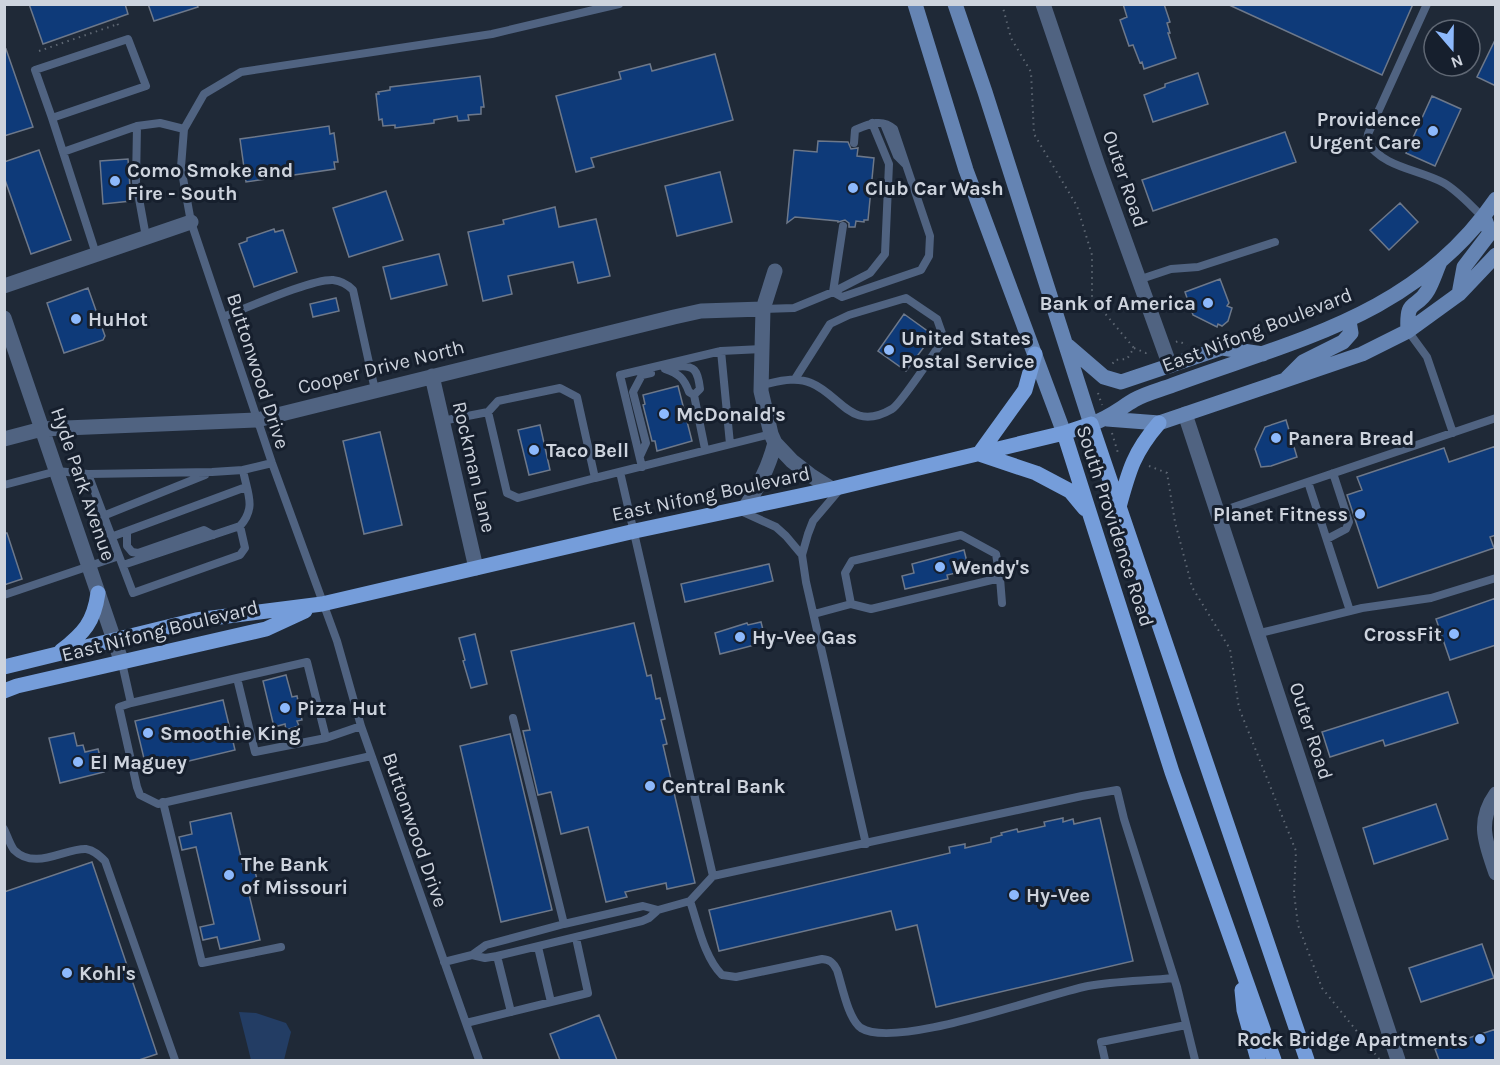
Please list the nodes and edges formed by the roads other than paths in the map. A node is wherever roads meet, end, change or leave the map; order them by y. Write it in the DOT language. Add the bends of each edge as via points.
graph roads {
  1 [pos="619,4"];
  2 [pos="915,4"];
  3 [pos="955,4"];
  4 [pos="1043,4"];
  5 [pos="1427,4"];
  6 [pos="52,118"];
  7 [pos="872,123"];
  8 [pos="137,126"];
  9 [pos="184,129"];
  10 [pos="854,142"];
  11 [pos="63,152"];
  12 [pos="1496,199"];
  13 [pos="1484,217"];
  14 [pos="191,222"];
  15 [pos="843,226"];
  16 [pos="146,237"];
  17 [pos="1275,242"];
  18 [pos="96,255"];
  19 [pos="1496,255"];
  20 [pos="1440,262"];
  21 [pos="775,271"];
  22 [pos="1138,280"];
  23 [pos="4,286"];
  24 [pos="833,292"];
  25 [pos="1459,294"];
  26 [pos="763,309"];
  27 [pos="223,317"];
  28 [pos="4,318"];
  29 [pos="1349,321"];
  30 [pos="1408,331"];
  31 [pos="1065,344"];
  32 [pos="762,350"];
  33 [pos="721,351"];
  34 [pos="1035,354"];
  35 [pos="1266,354"];
  36 [pos="1170,366"];
  37 [pos="665,369"];
  38 [pos="432,376"];
  39 [pos="795,379"];
  40 [pos="1285,381"];
  41 [pos="761,385"];
  42 [pos="375,390"];
  43 [pos="694,395"];
  44 [pos="488,411"];
  45 [pos="1185,414"];
  46 [pos="1496,418"];
  47 [pos="1107,419"];
  48 [pos="257,420"];
  49 [pos="442,421"];
  50 [pos="1159,423"];
  51 [pos="1091,424"];
  52 [pos="42,429"];
  53 [pos="1453,433"];
  54 [pos="1064,434"];
  55 [pos="773,438"];
  56 [pos="4,439"];
  57 [pos="730,444"];
  58 [pos="705,449"];
  59 [pos="980,454"];
  60 [pos="640,457"];
  61 [pos="272,463"];
  62 [pos="642,467"];
  63 [pos="243,470"];
  64 [pos="57,471"];
  65 [pos="212,472"];
  66 [pos="621,472"];
  67 [pos="1333,473"];
  68 [pos="88,474"];
  69 [pos="595,478"];
  70 [pos="1308,482"];
  71 [pos="4,485"];
  72 [pos="246,487"];
  73 [pos="837,488"];
  74 [pos="1119,507"];
  75 [pos="741,508"];
  76 [pos="1219,512"];
  77 [pos="1090,514"];
  78 [pos="103,516"];
  79 [pos="240,526"];
  80 [pos="635,531"];
  81 [pos="127,532"];
  82 [pos="213,535"];
  83 [pos="111,537"];
  84 [pos="1327,539"];
  85 [pos="802,555"];
  86 [pos="121,561"];
  87 [pos="89,565"];
  88 [pos="476,568"];
  89 [pos="1000,578"];
  90 [pos="1496,578"];
  91 [pos="98,593"];
  92 [pos="4,595"];
  93 [pos="1002,603"];
  94 [pos="322,604"];
  95 [pos="851,604"];
  96 [pos="1350,611"];
  97 [pos="814,614"];
  98 [pos="1256,634"];
  99 [pos="114,641"];
  100 [pos="57,654"];
  101 [pos="122,663"];
  102 [pos="4,667"];
  103 [pos="237,678"];
  104 [pos="4,691"];
  105 [pos="131,703"];
  106 [pos="513,718"];
  107 [pos="361,726"];
  108 [pos="326,738"];
  109 [pos="371,756"];
  110 [pos="1496,794"];
  111 [pos="163,802"];
  112 [pos="4,829"];
  113 [pos="866,844"];
  114 [pos="1496,873"];
  115 [pos="713,876"];
  116 [pos="690,901"];
  117 [pos="658,910"];
  118 [pos="564,924"];
  119 [pos="576,938"];
  120 [pos="281,947"];
  121 [pos="537,947"];
  122 [pos="472,954"];
  123 [pos="1236,954"];
  124 [pos="497,956"];
  125 [pos="444,962"];
  126 [pos="1174,978"];
  127 [pos="551,1002"];
  128 [pos="511,1012"];
  129 [pos="466,1023"];
  130 [pos="1186,1025"];
  131 [pos="175,1060"];
  132 [pos="479,1060"];
  133 [pos="1105,1060"];
  134 [pos="1195,1060"];
  135 [pos="1258,1060"];
  136 [pos="1274,1060"];
  137 [pos="1306,1060"];
  138 [pos="1398,1060"];
  1 -- 9 [label="lane, Buttonwood Drive" via="492,34 241,72 204,94"];
  2 -- 34 [label="main road, South Providence Road" via="966,170"];
  3 -- 31 [label="main road, South Providence Road"];
  4 -- 22 [label="street, Outer Road"];
  5 -- 13 [label="lane" via="1366,142 1386,160 1444,183"];
  6 -- 6 [label="lane" via="35,69 128,39 146,86"];
  6 -- 11 [label="lane"];
  7 -- 10 [label="lane" via="855,130"];
  7 -- 24 [label="lane" via="889,164 885,254 870,273"];
  7 -- 24 [label="lane" via="894,129 930,236 929,256 921,270 842,297"];
  8 -- 9 [label="lane" via="160,123"];
  8 -- 11 [label="lane"];
  8 -- 16 [label="lane" via="136,182"];
  9 -- 14 [label="lane, Buttonwood Drive" via="182,167"];
  11 -- 18 [label="lane"];
  12 -- 13 [label="main road, East Nifong Boulevard"];
  13 -- 20 [label="main road, East Nifong Boulevard"];
  13 -- 25 [label="main road" via="1490,233 1464,267"];
  14 -- 16 [label="street"];
  14 -- 27 [label="lane, Buttonwood Drive"];
  15 -- 24 [label="lane"];
  16 -- 18 [label="street"];
  17 -- 22 [label="lane" via="1198,267 1171,269"];
  18 -- 23 [label="street"];
  19 -- 25 [label="main road, East Nifong Boulevard"];
  20 -- 29 [label="main road, East Nifong Boulevard" via="1391,298"];
  20 -- 30 [label="main road" via="1427,292 1409,308"];
  21 -- 26 [label="street"];
  22 -- 36 [label="street, Outer Road"];
  24 -- 26 [label="lane" via="794,308"];
  25 -- 30 [label="main road, East Nifong Boulevard"];
  26 -- 32 [label="street"];
  26 -- 38 [label="street, Cooper Drive North" via="701,311"];
  27 -- 42 [label="lane" via="306,286 331,280 345,282 353,290"];
  27 -- 48 [label="lane, Buttonwood Drive"];
  28 -- 52 [label="street, Hyde Park Avenue"];
  29 -- 35 [label="main road, East Nifong Boulevard"];
  29 -- 40 [label="main road" via="1348,337 1303,362"];
  30 -- 40 [label="main road, East Nifong Boulevard" via="1362,354"];
  30 -- 53 [label="lane" via="1427,357"];
  31 -- 36 [label="main road" via="1104,377 1121,382"];
  31 -- 51 [label="main road, South Providence Road"];
  32 -- 33 [label="lane"];
  32 -- 41 [label="street"];
  33 -- 57 [label="lane"];
  33 -- 60 [label="lane" via="620,375"];
  34 -- 54 [label="main road, South Providence Road"];
  34 -- 59 [label="main road" via="1025,390"];
  35 -- 36 [label="main road" via="1222,348"];
  35 -- 47 [label="main road, East Nifong Boulevard" via="1136,399"];
  37 -- 43 [label="lane" via="679,374"];
  37 -- 43 [label="lane" via="686,365 692,368 698,375 700,389"];
  37 -- 60 [label="lane" via="642,375 633,392 646,443"];
  38 -- 42 [label="street, Cooper Drive North"];
  38 -- 49 [label="street, Rockman Lane"];
  39 -- 39 [label="lane" via="812,383 854,415 872,416 894,409 944,339 937,319 906,298 830,324"];
  39 -- 41 [label="lane"];
  40 -- 45 [label="main road, East Nifong Boulevard"];
  41 -- 55 [label="street"];
  42 -- 48 [label="street, Cooper Drive North"];
  43 -- 58 [label="lane"];
  44 -- 49 [label="lane"];
  44 -- 69 [label="lane" via="507,493 518,498"];
  44 -- 69 [label="lane" via="498,401 560,388 577,397"];
  45 -- 50 [label="main road, East Nifong Boulevard"];
  45 -- 76 [label="street, Outer Road"];
  46 -- 53 [label="lane"];
  47 -- 50 [label="main road, East Nifong Boulevard"];
  47 -- 51 [label="main road, East Nifong Boulevard"];
  48 -- 52 [label="street, Cooper Drive North"];
  48 -- 61 [label="lane, Buttonwood Drive"];
  49 -- 88 [label="street, Rockman Lane"];
  50 -- 74 [label="main road" via="1141,444"];
  51 -- 54 [label="main road, East Nifong Boulevard"];
  51 -- 74 [label="main road, South Providence Road"];
  52 -- 56 [label="street, Cooper Drive North"];
  52 -- 64 [label="street, Hyde Park Avenue"];
  53 -- 67 [label="lane"];
  54 -- 59 [label="main road, East Nifong Boulevard"];
  54 -- 77 [label="main road, South Providence Road"];
  55 -- 57 [label="lane"];
  55 -- 73 [label="street" via="810,475"];
  55 -- 75 [label="street" via="762,482"];
  57 -- 58 [label="lane"];
  58 -- 62 [label="lane"];
  59 -- 73 [label="main road, East Nifong Boulevard"];
  59 -- 77 [label="main road" via="1036,473 1070,491"];
  60 -- 62 [label="lane"];
  61 -- 63 [label="lane"];
  61 -- 94 [label="lane, Buttonwood Drive"];
  62 -- 66 [label="lane"];
  63 -- 65 [label="lane"];
  63 -- 72 [label="lane"];
  64 -- 68 [label="lane"];
  64 -- 71 [label="lane"];
  64 -- 87 [label="street, Hyde Park Avenue"];
  65 -- 68 [label="lane"];
  65 -- 78 [label="lane"];
  66 -- 69 [label="lane"];
  66 -- 80 [label="lane"];
  67 -- 70 [label="lane"];
  67 -- 84 [label="lane" via="1349,522 1346,530"];
  68 -- 78 [label="lane"];
  70 -- 76 [label="lane"];
  70 -- 84 [label="lane"];
  72 -- 79 [label="lane" via="249,516"];
  72 -- 81 [label="lane"];
  73 -- 75 [label="main road, East Nifong Boulevard"];
  73 -- 85 [label="lane" via="813,521"];
  74 -- 137 [label="main road, South Providence Road"];
  75 -- 80 [label="main road, East Nifong Boulevard"];
  75 -- 85 [label="lane" via="776,527"];
  76 -- 98 [label="street, Outer Road"];
  77 -- 123 [label="main road, South Providence Road" via="1172,772"];
  78 -- 83 [label="lane"];
  79 -- 82 [label="lane"];
  79 -- 86 [label="lane" via="245,548 240,555 133,593"];
  80 -- 88 [label="main road, East Nifong Boulevard"];
  80 -- 115 [label="lane"];
  81 -- 82 [label="lane" via="127,546 138,553 204,530"];
  81 -- 83 [label="lane"];
  82 -- 86 [label="lane"];
  83 -- 86 [label="lane"];
  84 -- 96 [label="lane"];
  85 -- 97 [label="lane"];
  86 -- 87 [label="lane"];
  87 -- 91 [label="street, Hyde Park Avenue"];
  87 -- 92 [label="lane"];
  88 -- 94 [label="main road, East Nifong Boulevard"];
  89 -- 93 [label="lane"];
  89 -- 95 [label="lane" via="871,609"];
  89 -- 95 [label="lane" via="996,554 961,535 852,561 845,573"];
  90 -- 96 [label="lane" via="1431,598"];
  91 -- 99 [label="street, Hyde Park Avenue"];
  91 -- 100 [label="main road" via="86,629"];
  94 -- 99 [label="main road, East Nifong Boulevard" via="196,620"];
  94 -- 101 [label="main road, East Nifong Boulevard" via="266,628"];
  94 -- 107 [label="lane, Buttonwood Drive" via="337,641"];
  95 -- 97 [label="lane"];
  96 -- 98 [label="lane"];
  97 -- 113 [label="lane"];
  98 -- 138 [label="street, Outer Road"];
  99 -- 100 [label="main road, East Nifong Boulevard"];
  99 -- 101 [label="street, Hyde Park Avenue"];
  100 -- 102 [label="main road, East Nifong Boulevard"];
  101 -- 104 [label="main road, East Nifong Boulevard"];
  101 -- 105 [label="lane"];
  103 -- 105 [label="lane"];
  103 -- 108 [label="lane" via="255,752"];
  103 -- 108 [label="lane" via="307,662"];
  105 -- 111 [label="lane" via="119,707 137,787 140,795 158,804"];
  106 -- 118 [label="lane"];
  107 -- 108 [label="lane"];
  107 -- 109 [label="lane, Buttonwood Drive"];
  109 -- 111 [label="lane"];
  109 -- 125 [label="lane, Buttonwood Drive"];
  110 -- 114 [label="street" via="1486,807 1484,840"];
  111 -- 120 [label="lane" via="202,963"];
  112 -- 131 [label="lane" via="13,849 27,858 86,849 105,861"];
  113 -- 115 [label="lane"];
  113 -- 126 [label="lane" via="1118,790"];
  115 -- 116 [label="lane"];
  116 -- 117 [label="lane"];
  116 -- 126 [label="lane" via="708,951 722,975 828,960 834,963 856,1023 870,1031 912,1032 1088,986"];
  117 -- 118 [label="lane" via="643,906"];
  117 -- 119 [label="lane" via="642,921"];
  118 -- 122 [label="lane" via="486,945"];
  119 -- 121 [label="lane"];
  119 -- 127 [label="lane" via="588,993"];
  121 -- 124 [label="lane"];
  121 -- 127 [label="lane"];
  122 -- 124 [label="lane"];
  122 -- 125 [label="lane"];
  123 -- 135 [label="main road" via="1244,1010"];
  123 -- 136 [label="main road, South Providence Road"];
  124 -- 128 [label="lane"];
  125 -- 129 [label="lane, Buttonwood Drive"];
  126 -- 130 [label="lane"];
  127 -- 128 [label="lane"];
  128 -- 129 [label="lane"];
  129 -- 132 [label="lane, Buttonwood Drive"];
  130 -- 133 [label="lane" via="1101,1042"];
  130 -- 134 [label="lane"];
}
